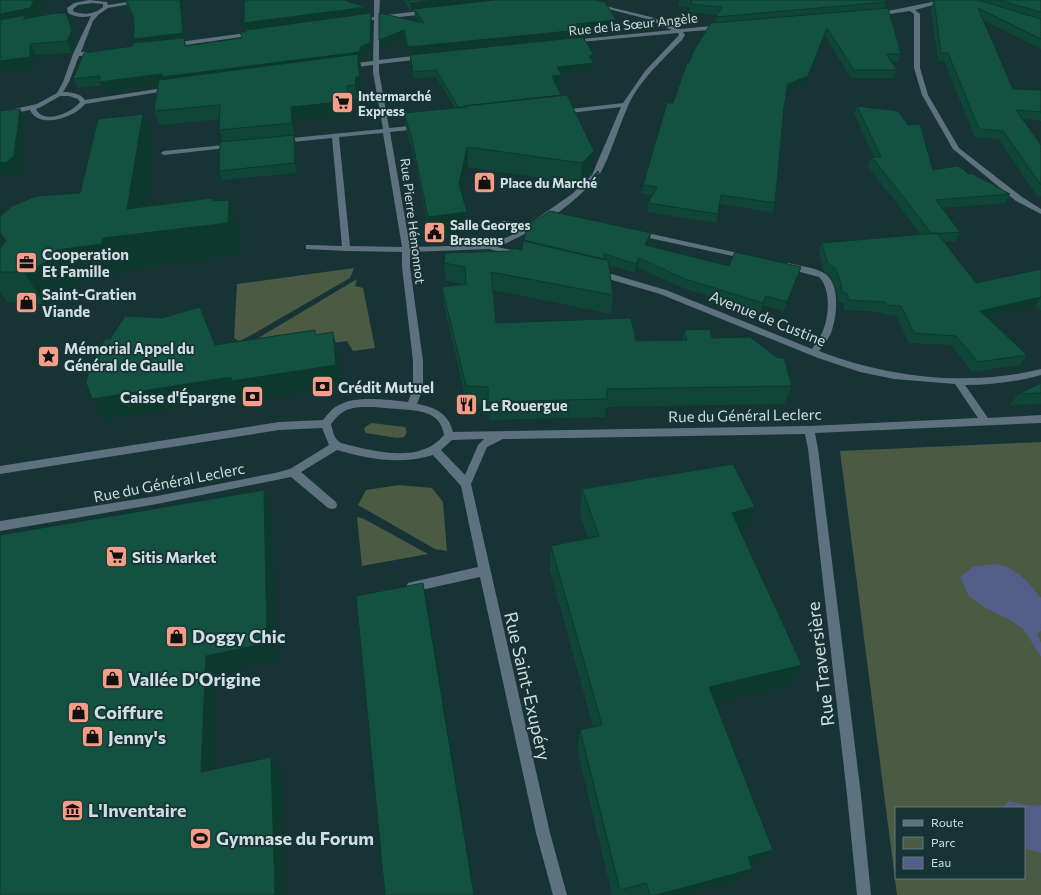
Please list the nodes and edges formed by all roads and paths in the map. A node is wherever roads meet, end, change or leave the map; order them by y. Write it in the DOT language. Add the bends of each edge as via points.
graph roads {
  1 [pos="150,0"];
  2 [pos="377,0"];
  3 [pos="948,0"];
  4 [pos="87,1"];
  5 [pos="587,2"];
  6 [pos="105,3"];
  7 [pos="911,9"];
  8 [pos="432,11"];
  9 [pos="96,13"];
  10 [pos="76,15"];
  11 [pos="867,15"];
  12 [pos="65,17"];
  13 [pos="377,18"];
  14 [pos="351,21"];
  15 [pos="725,27"];
  16 [pos="679,31"];
  17 [pos="256,34"];
  18 [pos="568,42"];
  19 [pos="162,46"];
  20 [pos="101,53"];
  21 [pos="76,54"];
  22 [pos="425,57"];
  23 [pos="376,62"];
  24 [pos="337,68"];
  25 [pos="179,88"];
  26 [pos="59,94"];
  27 [pos="83,102"];
  28 [pos="625,105"];
  29 [pos="32,108"];
  30 [pos="557,113"];
  31 [pos="0,114"];
  32 [pos="424,126"];
  33 [pos="388,131"];
  34 [pos="335,135"];
  35 [pos="273,142"];
  36 [pos="242,145"];
  37 [pos="164,153"];
  38 [pos="1041,212"];
  39 [pos="505,223"];
  40 [pos="630,231"];
  41 [pos="522,232"];
  42 [pos="309,246"];
  43 [pos="489,247"];
  44 [pos="346,249"];
  45 [pos="406,250"];
  46 [pos="527,256"];
  47 [pos="753,258"];
  48 [pos="776,264"];
  49 [pos="587,270"];
  50 [pos="814,352"];
  51 [pos="1041,372"];
  52 [pos="958,382"];
  53 [pos="411,407"];
  54 [pos="1041,419"];
  55 [pos="986,422"];
  56 [pos="326,424"];
  57 [pos="809,430"];
  58 [pos="508,434"];
  59 [pos="449,436"];
  60 [pos="336,446"];
  61 [pos="435,450"];
  62 [pos="0,470"];
  63 [pos="293,472"];
  64 [pos="466,484"];
  65 [pos="332,505"];
  66 [pos="0,526"];
  67 [pos="484,571"];
  68 [pos="399,590"];
  69 [pos="560,895"];
  70 [pos="864,895"];
  1 -- 6 [label="street"];
  2 -- 13 [label="street, Rue Pierre Hémonnot"];
  3 -- 7 [label="street"];
  4 -- 6 [label="street"];
  4 -- 10 [label="street" via="70,8 70,12"];
  5 -- 16 [label="street" via="649,18"];
  6 -- 9 [label="street"];
  7 -- 11 [label="street"];
  7 -- 38 [label="street" via="917,14 917,68 925,95 956,149 1019,200"];
  8 -- 13 [label="street"];
  9 -- 10 [label="street"];
  9 -- 21 [label="street"];
  10 -- 12 [label="street"];
  13 -- 14 [label="street"];
  13 -- 23 [label="street, Rue Pierre Hémonnot"];
  15 -- 16 [label="street, Rue de la Sœur Angèle"];
  16 -- 18 [label="street, Rue de la Sœur Angèle"];
  16 -- 28 [label="street" via="682,35 680,38 647,72"];
  17 -- 19 [label="street"];
  20 -- 21 [label="street"];
  21 -- 26 [label="street"];
  22 -- 23 [label="street"];
  23 -- 24 [label="street"];
  23 -- 33 [label="street, Rue Pierre Hémonnot"];
  25 -- 27 [label="street"];
  26 -- 27 [label="street" via="76,95"];
  26 -- 29 [label="street"];
  27 -- 29 [label="street" via="78,109 59,117 41,117 33,113"];
  28 -- 30 [label="street"];
  28 -- 41 [label="street" via="595,176 556,214"];
  29 -- 31 [label="street"];
  32 -- 33 [label="street"];
  33 -- 34 [label="street"];
  33 -- 45 [label="street, Rue Pierre Hémonnot"];
  34 -- 35 [label="street"];
  34 -- 44 [label="street"];
  36 -- 37 [label="street"];
  39 -- 41 [label="street"];
  40 -- 47 [label="street"];
  41 -- 43 [label="street"];
  42 -- 44 [label="street"];
  43 -- 45 [label="street"];
  43 -- 46 [label="street"];
  44 -- 45 [label="street"];
  45 -- 53 [label="street, Rue Pierre Hémonnot" via="418,361 418,388"];
  48 -- 50 [label="street" via="818,274 828,280 832,305 826,333"];
  49 -- 50 [label="street, Avenue de Custine" via="632,281"];
  50 -- 52 [label="street, Avenue de Custine" via="854,368 901,377"];
  51 -- 52 [label="street, Avenue de Custine" via="1022,378 989,382"];
  52 -- 55 [label="street"];
  53 -- 56 [label="street" via="372,403 351,404 338,409"];
  53 -- 59 [label="street" via="435,412 448,427"];
  54 -- 55 [label="street, Rue du Général Leclerc"];
  55 -- 57 [label="street, Rue du Général Leclerc"];
  56 -- 60 [label="street" via="330,439"];
  56 -- 62 [label="street" via="279,426"];
  57 -- 58 [label="street, Rue du Général Leclerc"];
  57 -- 70 [label="street, Rue Traversière"];
  58 -- 59 [label="street, Rue du Général Leclerc"];
  58 -- 64 [label="street" via="483,445"];
  59 -- 61 [label="street" via="444,444"];
  60 -- 61 [label="street" via="366,453 398,456 422,455"];
  60 -- 63 [label="street, Rue du Général Leclerc"];
  61 -- 64 [label="street"];
  63 -- 65 [label="street"];
  63 -- 66 [label="street, Rue du Général Leclerc" via="157,500"];
  64 -- 67 [label="street, Rue Saint-Exupéry"];
  67 -- 68 [label="street"];
  67 -- 69 [label="street, Rue Saint-Exupéry" via="543,833"];
}
